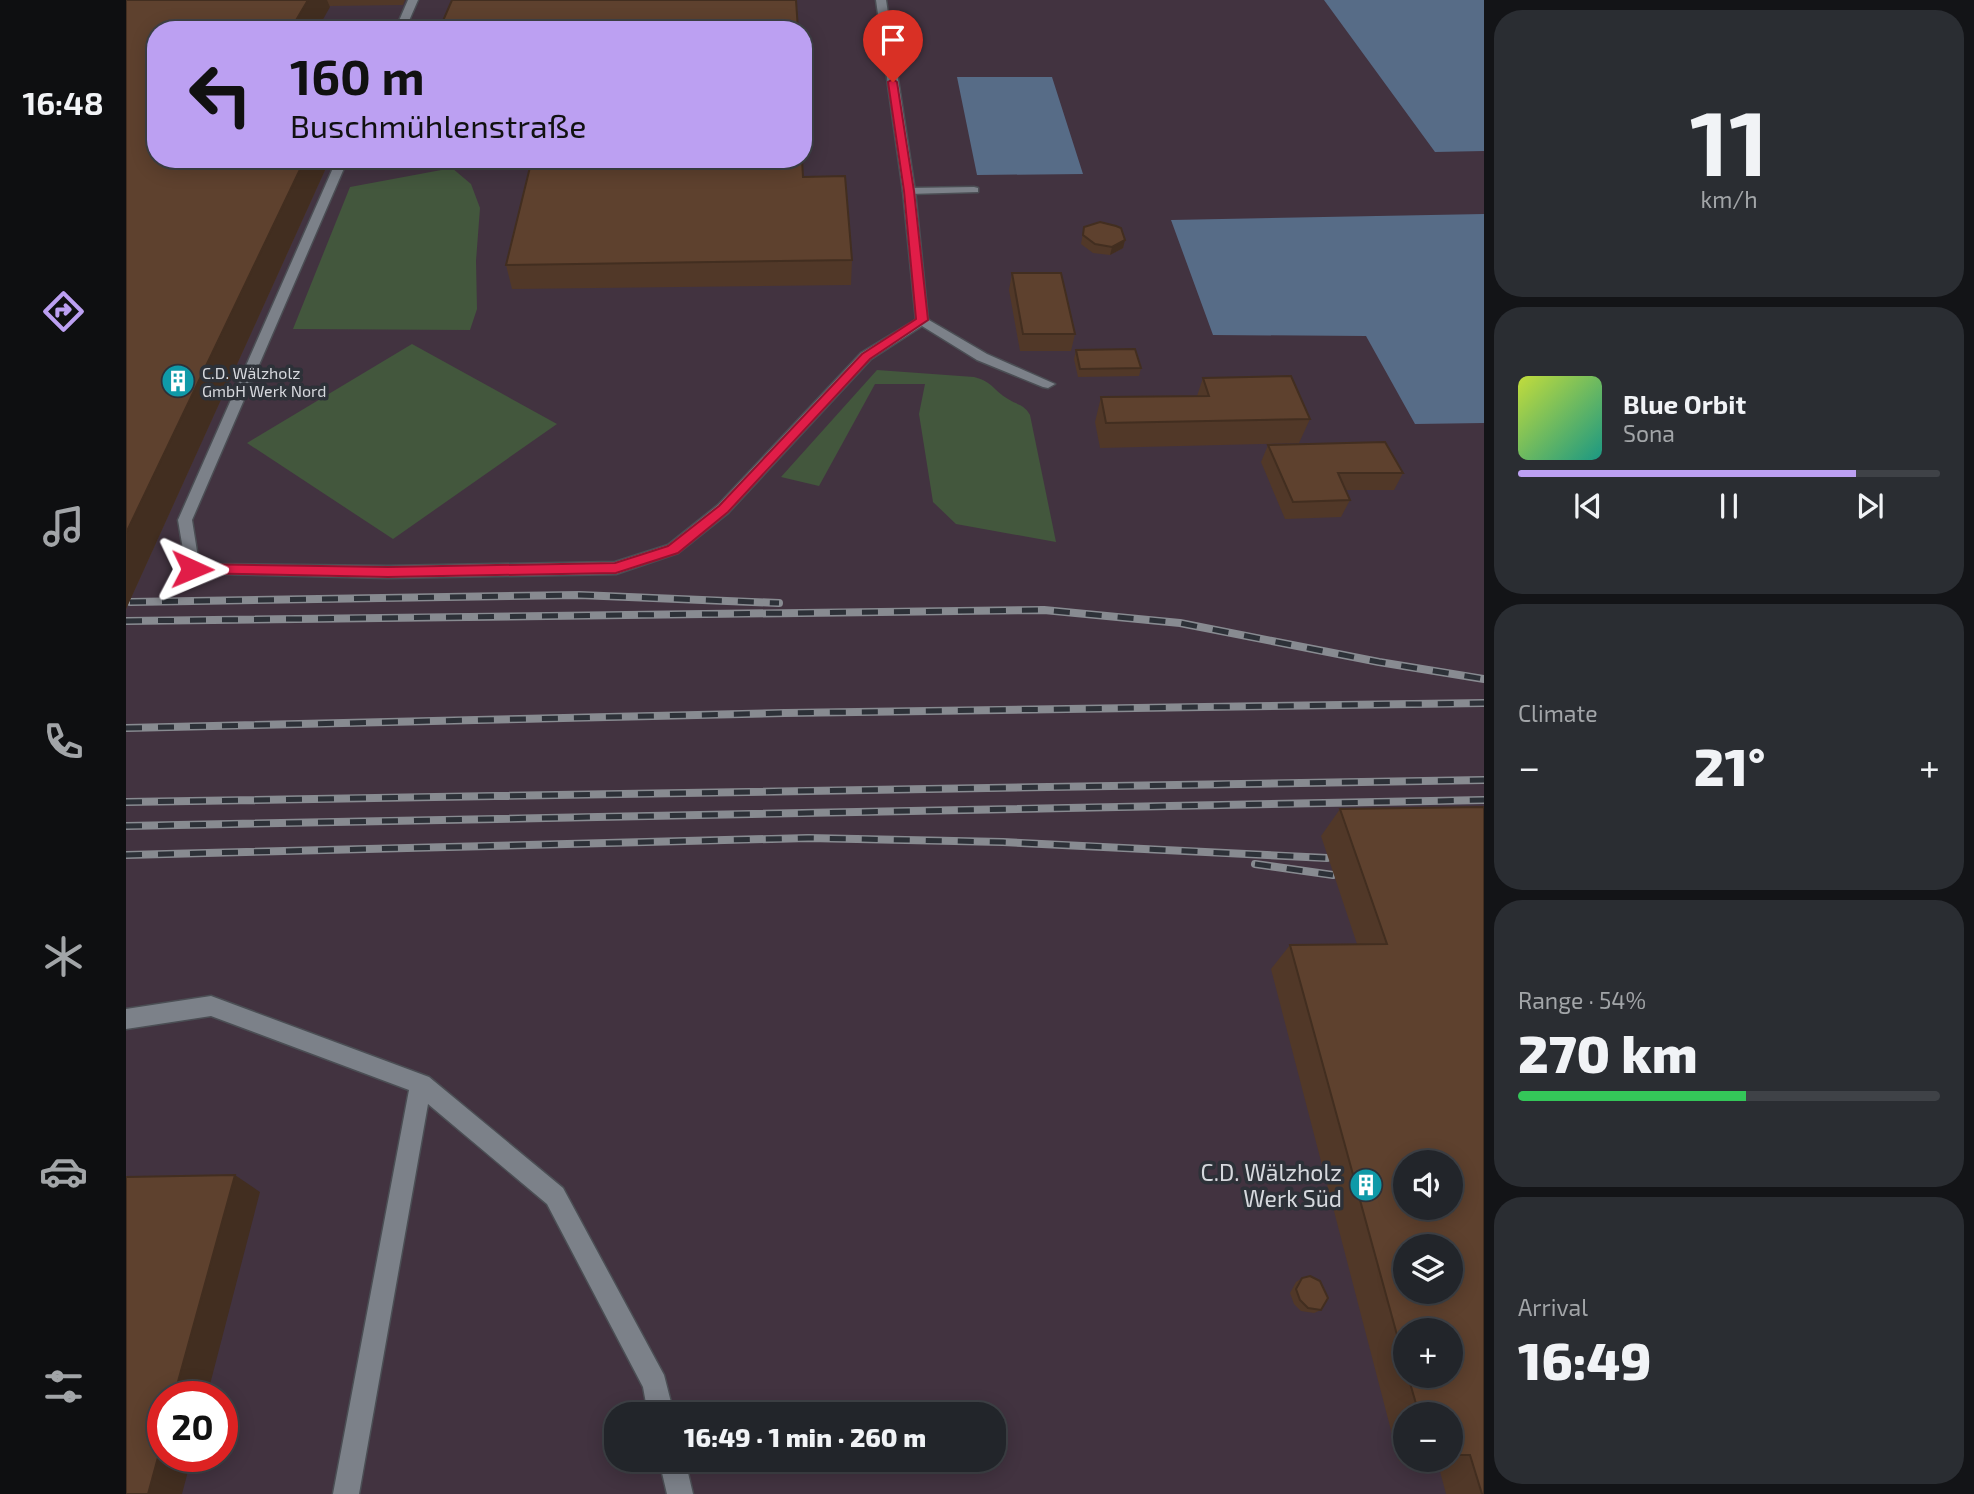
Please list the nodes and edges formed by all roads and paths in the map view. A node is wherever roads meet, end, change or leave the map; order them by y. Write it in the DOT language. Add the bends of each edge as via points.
graph roads {
  1 [pos="413,0"];
  2 [pos="881,0"];
  3 [pos="404,21"];
  4 [pos="339,168"];
  5 [pos="974,190"];
  6 [pos="909,191"];
  7 [pos="922,320"];
  8 [pos="1048,384"];
  9 [pos="126,1019"];
  10 [pos="421,1084"];
  11 [pos="659,1402"];
  12 [pos="675,1472"];
  13 [pos="346,1494"];
  14 [pos="680,1494"];
  1 -- 3 [label="street"];
  2 -- 6 [label="street"];
  4 -- 7 [label="street" via="186,520 192,569 616,568 673,549 723,509 866,356"];
  5 -- 6 [label="street"];
  6 -- 7 [label="street"];
  7 -- 8 [label="street" via="982,356"];
  9 -- 10 [label="street" via="211,1006"];
  10 -- 11 [label="street" via="555,1196 654,1384"];
  10 -- 13 [label="street"];
  12 -- 14 [label="street"];
}
